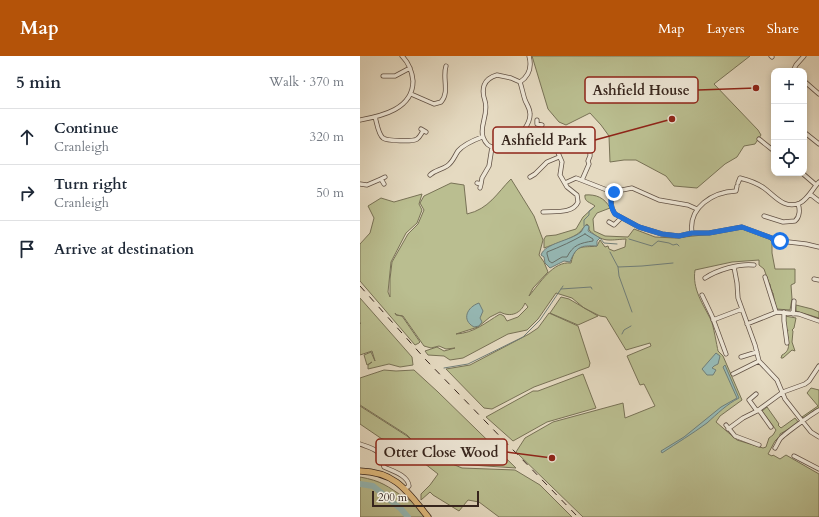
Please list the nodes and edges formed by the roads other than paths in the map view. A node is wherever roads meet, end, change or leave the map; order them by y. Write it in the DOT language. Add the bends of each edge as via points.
graph roads {
  1 [pos="402,56"];
  2 [pos="529,56"];
  3 [pos="804,56"];
  4 [pos="410,68"];
  5 [pos="444,68"];
  6 [pos="794,68"];
  7 [pos="383,76"];
  8 [pos="520,82"];
  9 [pos="807,84"];
  10 [pos="411,94"];
  11 [pos="819,94"];
  12 [pos="375,117"];
  13 [pos="360,120"];
  14 [pos="529,122"];
  15 [pos="542,125"];
  16 [pos="423,131"];
  17 [pos="807,134"];
  18 [pos="589,135"];
  19 [pos="482,137"];
  20 [pos="759,139"];
  21 [pos="819,144"];
  22 [pos="492,147"];
  23 [pos="556,147"];
  24 [pos="771,149"];
  25 [pos="559,157"];
  26 [pos="430,175"];
  27 [pos="735,176"];
  28 [pos="807,176"];
  29 [pos="530,177"];
  30 [pos="740,178"];
  31 [pos="582,180"];
  32 [pos="565,183"];
  33 [pos="818,183"];
  34 [pos="360,184"];
  35 [pos="384,184"];
  36 [pos="479,185"];
  37 [pos="612,192"];
  38 [pos="810,194"];
  39 [pos="819,201"];
  40 [pos="798,204"];
  41 [pos="698,209"];
  42 [pos="543,212"];
  43 [pos="764,216"];
  44 [pos="621,218"];
  45 [pos="609,222"];
  46 [pos="692,233"];
  47 [pos="819,247"];
  48 [pos="754,265"];
  49 [pos="734,267"];
  50 [pos="765,277"];
  51 [pos="705,278"];
  52 [pos="814,280"];
  53 [pos="819,280"];
  54 [pos="702,295"];
  55 [pos="794,301"];
  56 [pos="742,309"];
  57 [pos="776,312"];
  58 [pos="784,312"];
  59 [pos="793,314"];
  60 [pos="713,320"];
  61 [pos="819,321"];
  62 [pos="747,324"];
  63 [pos="787,342"];
  64 [pos="757,352"];
  65 [pos="726,354"];
  66 [pos="741,357"];
  67 [pos="758,361"];
  68 [pos="819,366"];
  69 [pos="733,374"];
  70 [pos="783,392"];
  71 [pos="756,394"];
  72 [pos="758,410"];
  73 [pos="819,410"];
  74 [pos="803,422"];
  75 [pos="771,427"];
  76 [pos="819,437"];
  77 [pos="360,444"];
  78 [pos="760,445"];
  79 [pos="775,448"];
  80 [pos="794,456"];
  81 [pos="819,468"];
  82 [pos="360,471"];
  83 [pos="405,489"];
  84 [pos="428,517"];
  1 -- 4 [label="street"];
  2 -- 8 [label="street" via="530,72"];
  3 -- 6 [label="street"];
  4 -- 7 [label="street" via="395,76"];
  4 -- 10 [label="street" via="413,81"];
  5 -- 10 [label="street" via="446,94 441,102 434,104"];
  8 -- 14 [label="street" via="529,107"];
  8 -- 19 [label="street" via="497,75 484,84 482,92 486,110"];
  9 -- 11 [label="street"];
  10 -- 12 [label="street" via="396,109"];
  12 -- 13 [label="street"];
  12 -- 16 [label="street" via="380,134 388,140 416,140"];
  14 -- 15 [label="street"];
  14 -- 22 [label="street" via="511,143 497,148"];
  17 -- 21 [label="street"];
  18 -- 31 [label="street" via="589,164"];
  19 -- 22 [label="street"];
  19 -- 26 [label="street" via="461,148 453,161 447,166 433,170"];
  20 -- 24 [label="street"];
  22 -- 36 [label="street" via="489,166"];
  23 -- 25 [label="street"];
  25 -- 29 [label="street" via="547,162"];
  25 -- 32 [label="street" via="562,163 560,175"];
  27 -- 30 [label="street"];
  28 -- 33 [label="street"];
  30 -- 40 [label="street" via="759,185 784,204"];
  30 -- 41 [label="street" via="737,191 716,195 703,202"];
  31 -- 32 [label="street" via="573,179"];
  31 -- 37 [label="street"];
  32 -- 42 [label="street" via="570,191 577,195 577,206 569,210"];
  33 -- 38 [label="street"];
  34 -- 35 [label="street" via="369,185 383,178"];
  37 -- 41 [label="street" via="632,188 659,200"];
  37 -- 44 [label="street" via="612,211"];
  38 -- 39 [label="street"];
  38 -- 40 [label="street"];
  40 -- 43 [label="street" via="800,210 795,221 783,222"];
  41 -- 46 [label="street"];
  44 -- 45 [label="street" via="614,225"];
  44 -- 46 [label="street" via="654,232 679,236"];
  46 -- 47 [label="street" via="712,233 742,227 780,241"];
  48 -- 49 [label="street"];
  49 -- 51 [label="street" via="719,270"];
  49 -- 56 [label="street"];
  50 -- 57 [label="street"];
  52 -- 53 [label="street"];
  54 -- 60 [label="street"];
  55 -- 59 [label="street"];
  56 -- 60 [label="street"];
  56 -- 62 [label="street"];
  57 -- 58 [label="street"];
  57 -- 62 [label="street"];
  58 -- 59 [label="street"];
  58 -- 63 [label="street"];
  59 -- 61 [label="street"];
  60 -- 65 [label="street"];
  62 -- 64 [label="street"];
  64 -- 66 [label="street"];
  64 -- 67 [label="street"];
  67 -- 69 [label="street"];
  67 -- 70 [label="street" via="777,380"];
  68 -- 70 [label="street" via="805,384"];
  70 -- 72 [label="street"];
  70 -- 74 [label="street" via="785,399"];
  71 -- 72 [label="street" via="749,400"];
  72 -- 75 [label="street"];
  72 -- 78 [label="street" via="727,427 735,436"];
  73 -- 74 [label="street"];
  74 -- 76 [label="street"];
  74 -- 79 [label="street" via="780,439"];
  77 -- 83 [label="street" via="377,450 384,467 406,478 409,486"];
  80 -- 81 [label="street"];
  82 -- 83 [label="main road" via="379,473"];
  83 -- 84 [label="main road"];
}
